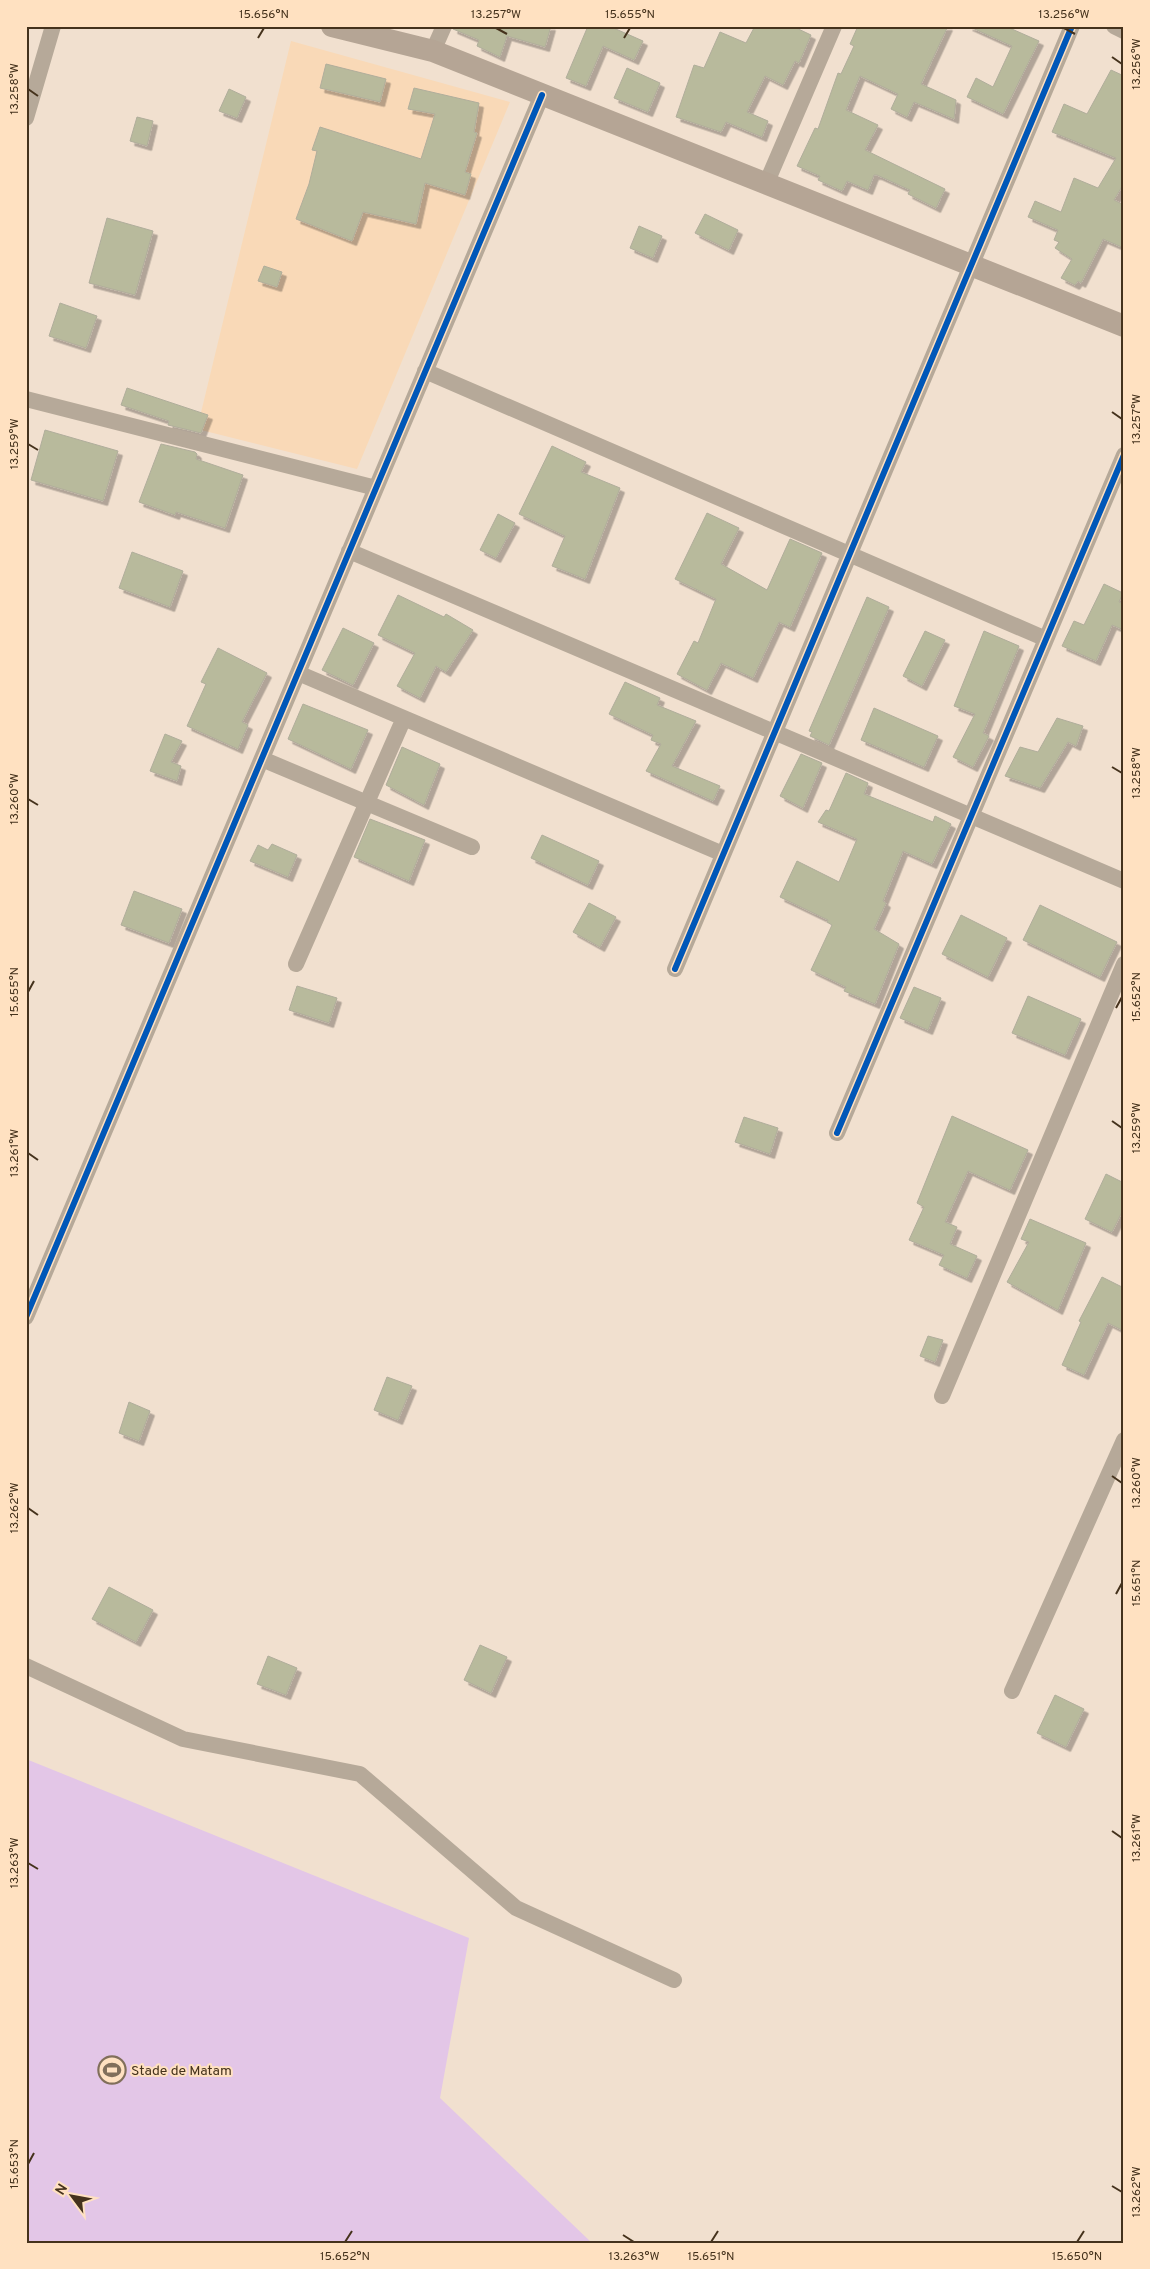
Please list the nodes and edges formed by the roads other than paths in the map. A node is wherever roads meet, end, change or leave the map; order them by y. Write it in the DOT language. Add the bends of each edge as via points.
graph roads {
  1 [pos="53,26"];
  2 [pos="332,26"];
  3 [pos="444,26"];
  4 [pos="834,26"];
  5 [pos="1072,26"];
  6 [pos="1114,26"];
  7 [pos="1124,31"];
  8 [pos="433,51"];
  9 [pos="542,95"];
  10 [pos="26,118"];
  11 [pos="766,184"];
  12 [pos="970,266"];
  13 [pos="1124,326"];
  14 [pos="425,371"];
  15 [pos="26,399"];
  16 [pos="1124,455"];
  17 [pos="376,488"];
  18 [pos="349,551"];
  19 [pos="849,554"];
  20 [pos="1046,639"];
  21 [pos="298,673"];
  22 [pos="404,718"];
  23 [pos="774,732"];
  24 [pos="262,759"];
  25 [pos="367,803"];
  26 [pos="971,816"];
  27 [pos="472,847"];
  28 [pos="723,854"];
  29 [pos="1124,882"];
  30 [pos="296,964"];
  31 [pos="1124,964"];
  32 [pos="675,969"];
  33 [pos="837,1133"];
  34 [pos="26,1317"];
  35 [pos="942,1396"];
  36 [pos="1124,1440"];
  37 [pos="26,1666"];
  38 [pos="1012,1691"];
  39 [pos="674,1980"];
  1 -- 10 [label="street"];
  2 -- 8 [label="street"];
  3 -- 8 [label="street"];
  4 -- 11 [label="street"];
  5 -- 12 [label="street"];
  6 -- 7 [label="street"];
  8 -- 9 [label="street"];
  9 -- 11 [label="street"];
  9 -- 14 [label="street"];
  11 -- 12 [label="street"];
  12 -- 13 [label="street"];
  12 -- 19 [label="street"];
  14 -- 17 [label="street"];
  14 -- 19 [label="street"];
  15 -- 17 [label="street"];
  16 -- 20 [label="street"];
  17 -- 18 [label="street"];
  18 -- 21 [label="street"];
  18 -- 23 [label="street"];
  19 -- 20 [label="street"];
  19 -- 23 [label="street"];
  20 -- 26 [label="street"];
  21 -- 22 [label="street"];
  21 -- 24 [label="street"];
  22 -- 25 [label="street"];
  22 -- 28 [label="street"];
  23 -- 26 [label="street"];
  23 -- 28 [label="street"];
  24 -- 25 [label="street"];
  24 -- 34 [label="street"];
  25 -- 27 [label="street"];
  25 -- 30 [label="street"];
  26 -- 29 [label="street"];
  26 -- 33 [label="street"];
  28 -- 32 [label="street"];
  31 -- 35 [label="street"];
  36 -- 38 [label="street"];
  37 -- 39 [label="street" via="183,1739 360,1774 516,1908"];
}
